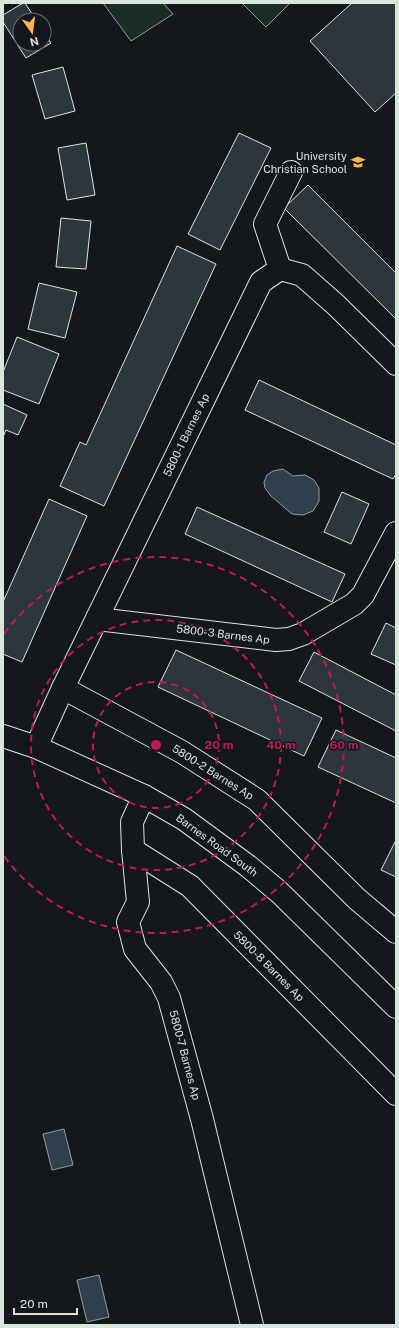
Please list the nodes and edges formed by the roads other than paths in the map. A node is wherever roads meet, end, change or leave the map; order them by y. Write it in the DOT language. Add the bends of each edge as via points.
graph roads {
  1 [pos="291,172"];
  2 [pos="280,269"];
  3 [pos="396,364"];
  4 [pos="396,534"];
  5 [pos="97,619"];
  6 [pos="63,688"];
  7 [pos="3,736"];
  8 [pos="36,746"];
  9 [pos="144,796"];
  10 [pos="132,850"];
  11 [pos="396,932"];
  12 [pos="396,1007"];
  13 [pos="396,1094"];
  14 [pos="252,1325"];
  1 -- 2 [label="street" via="265,224"];
  2 -- 3 [label="street" via="302,275 336,304"];
  2 -- 5 [label="street, 5800-1 Barnes Ap" via="261,282"];
  4 -- 5 [label="street, 5800-3 Barnes Ap" via="363,595 354,604 303,634 289,639 276,640"];
  5 -- 6 [label="street, 5800-1 Barnes Ap"];
  6 -- 8 [label="street, 5800-1 Barnes Ap"];
  6 -- 11 [label="street, 5800-2 Barnes Ap" via="182,752 257,800 357,899"];
  7 -- 8 [label="street, Barnes Road South"];
  8 -- 9 [label="street, Barnes Road South"];
  9 -- 10 [label="street, 5800-7 Barnes Ap" via="132,822"];
  9 -- 12 [label="street, Barnes Road South" via="184,820 248,866 279,892"];
  10 -- 13 [label="street, 5800-8 Barnes Ap" via="190,886"];
  10 -- 14 [label="street, 5800-7 Barnes Ap" via="138,902 128,922 135,949 161,982 169,998 202,1119"];
}
